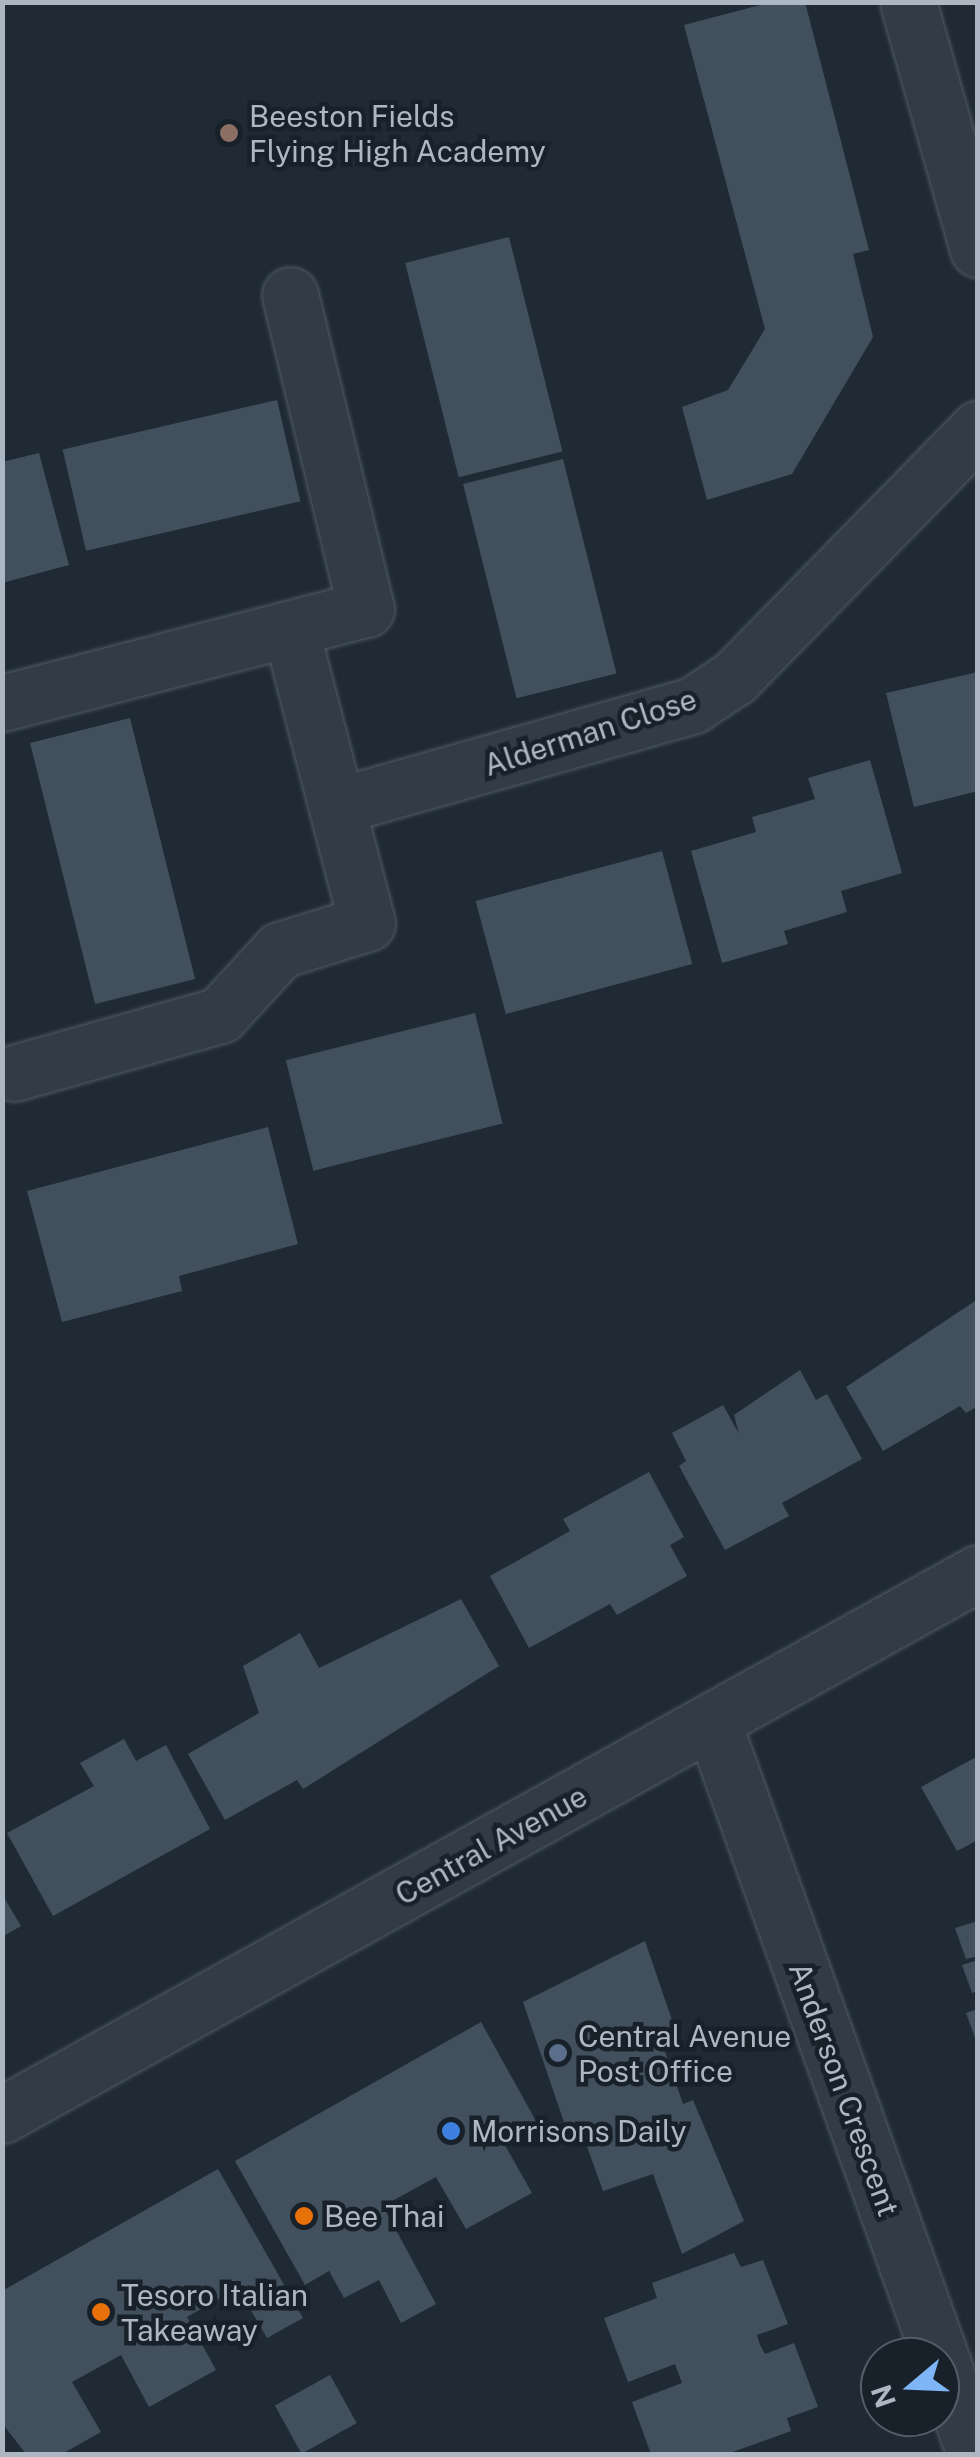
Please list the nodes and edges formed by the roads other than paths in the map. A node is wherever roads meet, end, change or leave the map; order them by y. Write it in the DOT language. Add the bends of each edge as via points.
graph roads {
  1 [pos="908,2"];
  2 [pos="978,250"];
  3 [pos="290,295"];
  4 [pos="978,429"];
  5 [pos="291,631"];
  6 [pos="2,702"];
  7 [pos="336,806"];
  8 [pos="14,1073"];
  9 [pos="978,1573"];
  10 [pos="713,1722"];
  11 [pos="2,2114"];
  12 [pos="975,2454"];
  1 -- 2 [label="street"];
  3 -- 5 [label="street" via="366,609"];
  4 -- 7 [label="street, Alderman Close" via="734,678 693,704"];
  5 -- 6 [label="street"];
  5 -- 7 [label="street"];
  7 -- 8 [label="street" via="367,923 280,950 220,1015"];
  9 -- 10 [label="street, Central Avenue"];
  10 -- 11 [label="street, Central Avenue"];
  10 -- 12 [label="street, Anderson Crescent"];
}
